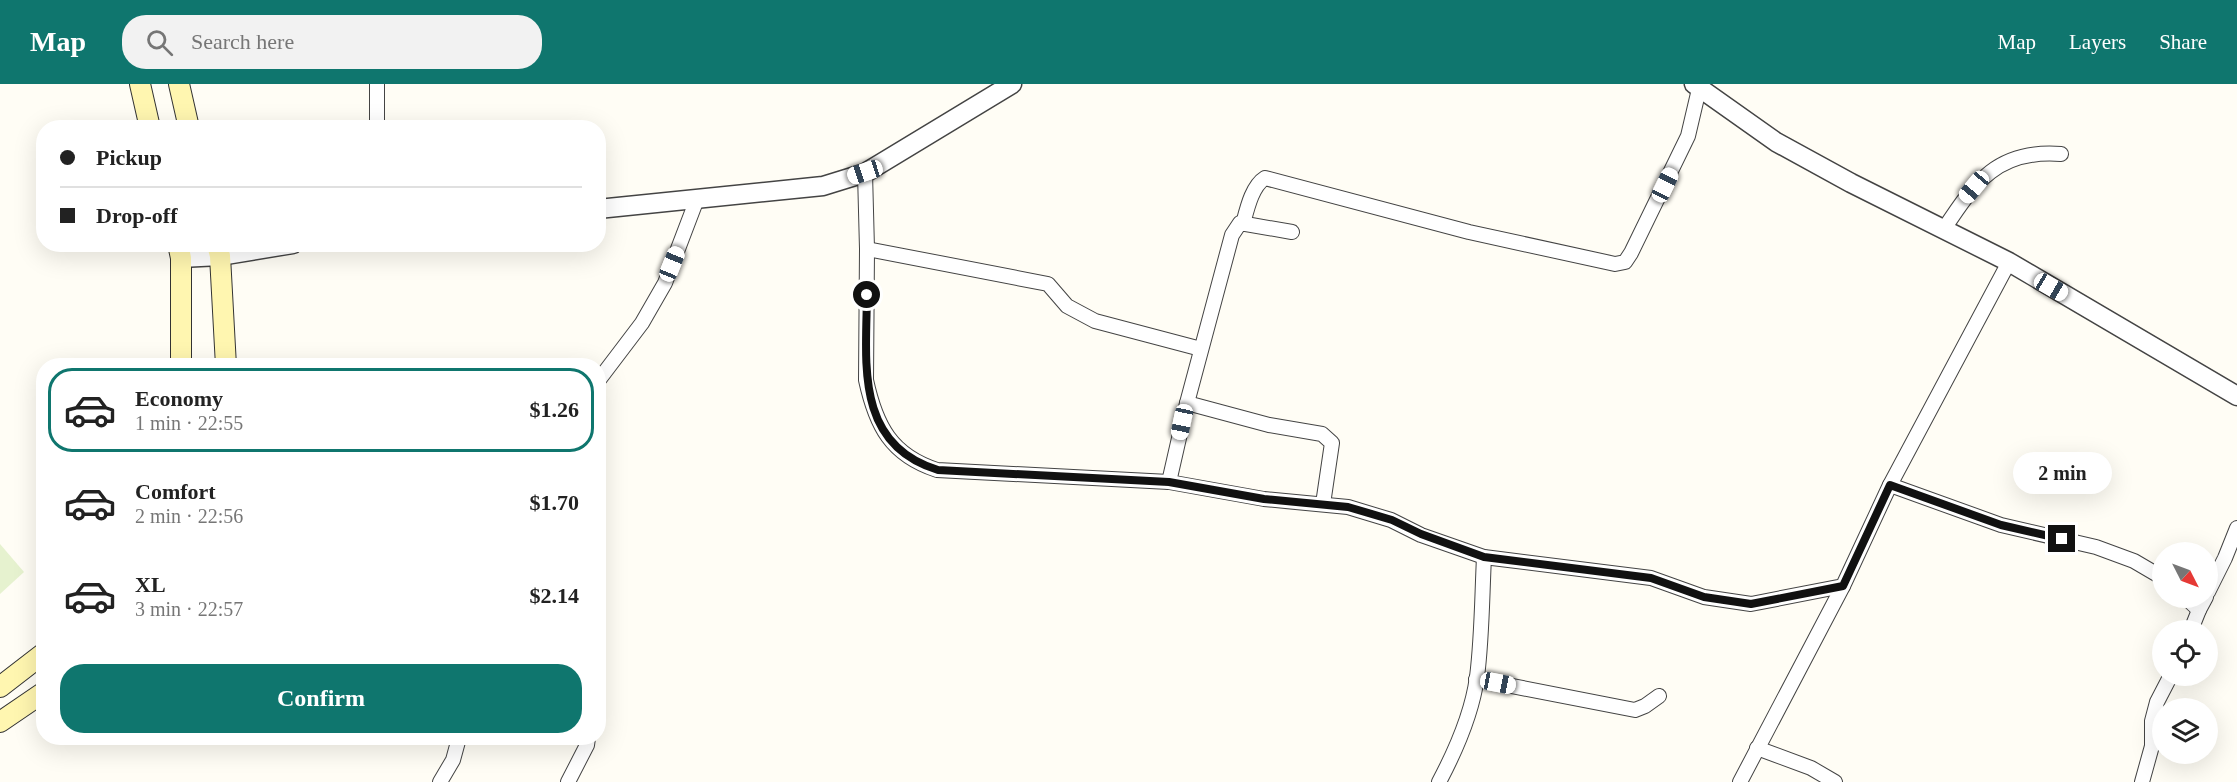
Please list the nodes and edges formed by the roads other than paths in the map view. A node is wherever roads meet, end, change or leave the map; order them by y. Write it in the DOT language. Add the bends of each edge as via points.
graph roads {
  1 [pos="140,84"];
  2 [pos="179,84"];
  3 [pos="377,84"];
  4 [pos="1012,84"];
  5 [pos="1696,87"];
  6 [pos="148,120"];
  7 [pos="187,120"];
  8 [pos="377,120"];
  9 [pos="2061,154"];
  10 [pos="865,172"];
  11 [pos="697,199"];
  12 [pos="606,208"];
  13 [pos="1243,224"];
  14 [pos="1944,229"];
  15 [pos="1292,232"];
  16 [pos="867,249"];
  17 [pos="179,252"];
  18 [pos="218,252"];
  19 [pos="2009,262"];
  20 [pos="1201,348"];
  21 [pos="181,358"];
  22 [pos="225,358"];
  23 [pos="606,370"];
  24 [pos="2237,396"];
  25 [pos="1187,403"];
  26 [pos="1169,482"];
  27 [pos="1890,485"];
  28 [pos="1323,504"];
  29 [pos="2237,528"];
  30 [pos="1484,557"];
  31 [pos="2152,572"];
  32 [pos="2218,572"];
  33 [pos="1843,586"];
  34 [pos="2199,610"];
  35 [pos="2195,620"];
  36 [pos="36,659"];
  37 [pos="1476,679"];
  38 [pos="2165,686"];
  39 [pos="0,687"];
  40 [pos="1659,696"];
  41 [pos="36,697"];
  42 [pos="0,722"];
  43 [pos="457,745"];
  44 [pos="587,745"];
  45 [pos="1757,748"];
  46 [pos="440,782"];
  47 [pos="568,782"];
  48 [pos="1439,782"];
  49 [pos="1740,782"];
  50 [pos="1835,782"];
  51 [pos="2142,782"];
  1 -- 6 [label="main road"];
  2 -- 7 [label="main road"];
  3 -- 8 [label="street"];
  4 -- 10 [label="street"];
  5 -- 13 [label="street" via="1688,136 1624,262 1615,264 1469,232 1265,178 1255,191"];
  5 -- 14 [label="street" via="1776,142"];
  9 -- 14 [label="street" via="2018,158 1994,169 1983,177"];
  10 -- 11 [label="street" via="823,186"];
  10 -- 16 [label="street"];
  11 -- 12 [label="street"];
  11 -- 23 [label="street" via="664,284 642,323"];
  13 -- 15 [label="street"];
  13 -- 20 [label="street" via="1238,224 1228,244"];
  14 -- 19 [label="street"];
  16 -- 20 [label="street" via="1048,284 1067,306 1095,321"];
  16 -- 26 [label="street" via="869,397 882,429 910,459 948,471"];
  17 -- 21 [label="main road"];
  18 -- 22 [label="main road"];
  19 -- 24 [label="street"];
  19 -- 27 [label="street"];
  20 -- 25 [label="street"];
  25 -- 26 [label="street"];
  25 -- 28 [label="street" via="1327,436 1332,443"];
  26 -- 28 [label="street" via="1264,499"];
  27 -- 31 [label="street" via="2001,525 2096,547"];
  27 -- 33 [label="street"];
  28 -- 30 [label="street" via="1392,520"];
  29 -- 32 [label="street"];
  30 -- 33 [label="street" via="1651,578 1704,597 1738,603 1751,604"];
  30 -- 37 [label="street"];
  33 -- 45 [label="street"];
  34 -- 35 [label="street"];
  36 -- 39 [label="main road"];
  37 -- 40 [label="street" via="1635,710"];
  37 -- 48 [label="street" via="1466,722"];
  38 -- 51 [label="street" via="2152,721 2152,746"];
  41 -- 42 [label="main road"];
  43 -- 46 [label="street"];
  44 -- 47 [label="street"];
  45 -- 49 [label="street"];
  45 -- 50 [label="street" via="1811,768"];
}
